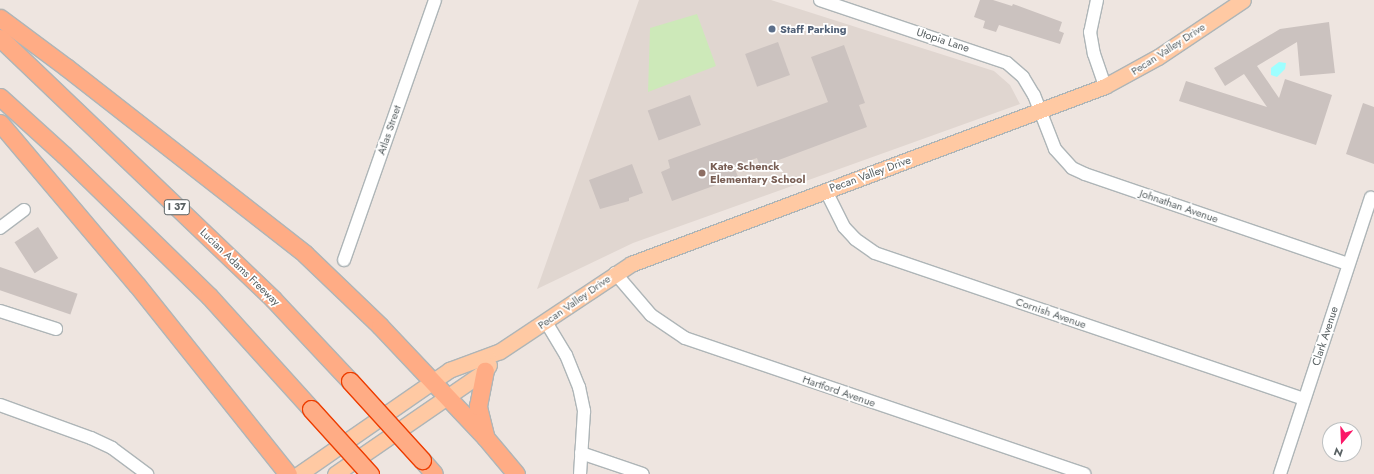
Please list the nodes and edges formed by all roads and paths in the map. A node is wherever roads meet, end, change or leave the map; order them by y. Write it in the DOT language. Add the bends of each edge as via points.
graph roads {
  1 [pos="434,0"];
  2 [pos="820,0"];
  3 [pos="1243,0"];
  4 [pos="1093,1"];
  5 [pos="0,18"];
  6 [pos="0,38"];
  7 [pos="1105,86"];
  8 [pos="0,97"];
  9 [pos="1039,112"];
  10 [pos="0,123"];
  11 [pos="826,191"];
  12 [pos="1370,198"];
  13 [pos="24,210"];
  14 [pos="0,228"];
  15 [pos="344,260"];
  16 [pos="1348,264"];
  17 [pos="615,273"];
  18 [pos="0,311"];
  19 [pos="546,322"];
  20 [pos="56,330"];
  21 [pos="500,351"];
  22 [pos="485,371"];
  23 [pos="433,382"];
  24 [pos="447,397"];
  25 [pos="1304,399"];
  26 [pos="0,405"];
  27 [pos="485,437"];
  28 [pos="265,445"];
  29 [pos="581,453"];
  30 [pos="147,474"];
  31 [pos="273,474"];
  32 [pos="288,474"];
  33 [pos="299,474"];
  34 [pos="335,474"];
  35 [pos="370,474"];
  36 [pos="434,474"];
  37 [pos="516,474"];
  38 [pos="580,474"];
  39 [pos="643,474"];
  40 [pos="1085,474"];
  41 [pos="1280,474"];
  1 -- 15 [label="street, Atlas Street"];
  2 -- 9 [label="street, Utopia Lane" via="1007,63 1023,77 1034,95"];
  3 -- 7 [label="main road, Pecan Valley Drive" via="1158,57"];
  4 -- 7 [label="street" via="1090,32 1094,54"];
  5 -- 23 [label="highway" via="305,254 380,326"];
  6 -- 36 [label="highway, Lucian Adams Freeway / I 37, bridge" via="273,299"];
  7 -- 9 [label="main road, Pecan Valley Drive"];
  8 -- 35 [label="highway, bridge" via="64,155 209,296"];
  9 -- 11 [label="main road, Pecan Valley Drive"];
  9 -- 16 [label="street, Johnathan Avenue" via="1055,149 1072,168"];
  10 -- 28 [label="highway" via="142,290"];
  11 -- 17 [label="main road, Pecan Valley Drive" via="648,256"];
  11 -- 25 [label="street, Cornish Avenue" via="844,227 858,242 875,252"];
  12 -- 16 [label="street, Clark Avenue"];
  13 -- 14 [label="street"];
  16 -- 25 [label="street, Clark Avenue"];
  17 -- 19 [label="main road, Pecan Valley Drive"];
  17 -- 40 [label="street, Hartford Avenue" via="651,315 685,338"];
  18 -- 20 [label="street"];
  19 -- 21 [label="main road, Pecan Valley Drive"];
  19 -- 29 [label="street" via="566,355 579,387 584,411"];
  21 -- 22 [label="main road, Pecan Valley Drive"];
  21 -- 23 [label="main road, Pecan Valley Drive" via="449,370"];
  22 -- 24 [label="main road, Pecan Valley Drive"];
  22 -- 27 [label="highway" via="478,406"];
  23 -- 24 [label="highway"];
  23 -- 33 [label="main road, Pecan Valley Drive"];
  24 -- 27 [label="highway"];
  24 -- 34 [label="main road, Pecan Valley Drive"];
  25 -- 41 [label="street, Clark Avenue"];
  26 -- 30 [label="street" via="91,438 112,448"];
  27 -- 37 [label="highway"];
  28 -- 31 [label="highway"];
  28 -- 32 [label="highway"];
  29 -- 38 [label="street"];
  29 -- 39 [label="street"];
}
